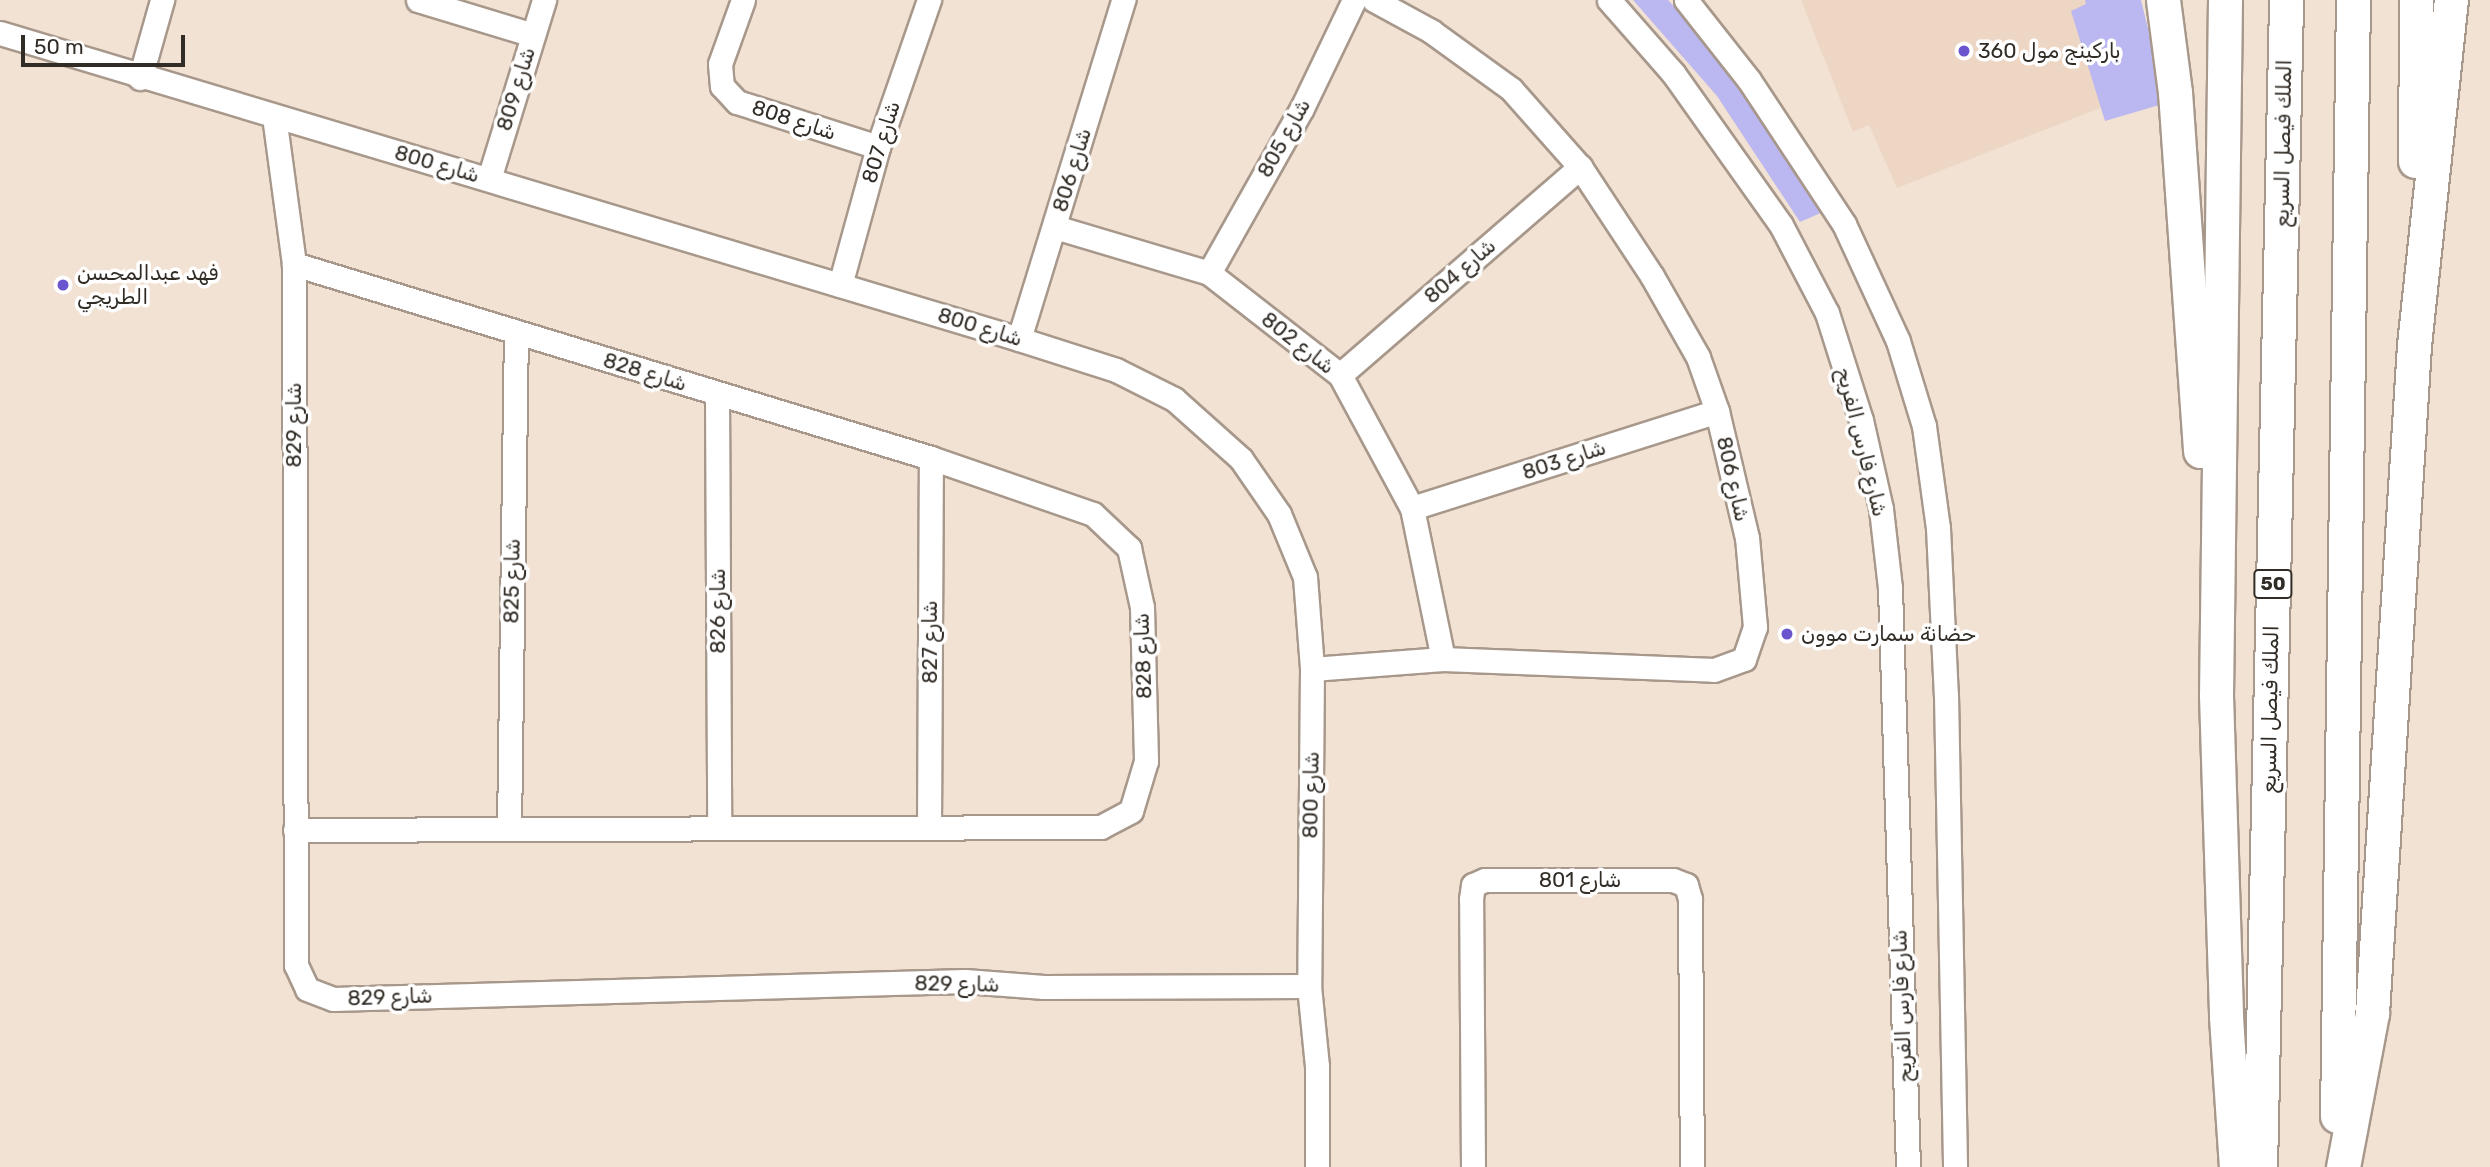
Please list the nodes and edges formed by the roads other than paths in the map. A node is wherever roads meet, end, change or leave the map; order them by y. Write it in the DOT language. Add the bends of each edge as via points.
graph roads {
  1 [pos="162,0"];
  2 [pos="418,0"];
  3 [pos="544,0"];
  4 [pos="743,0"];
  5 [pos="929,0"];
  6 [pos="1123,0"];
  7 [pos="1354,0"];
  8 [pos="1374,0"];
  9 [pos="1609,0"];
  10 [pos="1686,0"];
  11 [pos="2163,0"];
  12 [pos="2225,0"];
  13 [pos="2286,0"];
  14 [pos="2353,0"];
  15 [pos="2416,0"];
  16 [pos="2451,0"];
  17 [pos="0,33"];
  18 [pos="533,35"];
  19 [pos="140,78"];
  20 [pos="274,116"];
  21 [pos="878,147"];
  22 [pos="1580,167"];
  23 [pos="489,178"];
  24 [pos="1055,227"];
  25 [pos="294,264"];
  26 [pos="1209,273"];
  27 [pos="840,285"];
  28 [pos="516,333"];
  29 [pos="1019,339"];
  30 [pos="2414,345"];
  31 [pos="1340,375"];
  32 [pos="717,395"];
  33 [pos="1717,411"];
  34 [pos="931,458"];
  35 [pos="1412,508"];
  36 [pos="1443,659"];
  37 [pos="1312,669"];
  38 [pos="2216,695"];
  39 [pos="929,826"];
  40 [pos="719,828"];
  41 [pos="295,830"];
  42 [pos="509,830"];
  43 [pos="1309,986"];
  44 [pos="1317,1167"];
  45 [pos="1473,1167"];
  46 [pos="1692,1167"];
  47 [pos="1908,1167"];
  48 [pos="1955,1167"];
  49 [pos="2236,1167"];
  50 [pos="2260,1167"];
  51 [pos="2336,1167"];
  52 [pos="2343,1167"];
  1 -- 19 [label="street"];
  2 -- 18 [label="street"];
  3 -- 18 [label="street, شارع 809"];
  4 -- 21 [label="street, شارع 808" via="720,64 722,86 737,102"];
  5 -- 21 [label="street, شارع 807"];
  6 -- 24 [label="street, شارع 806"];
  7 -- 26 [label="street, شارع 805" via="1302,108"];
  8 -- 22 [label="street, شارع 806" via="1441,37 1511,89"];
  9 -- 47 [label="street, شارع فارس الفريح" via="1673,73 1781,225 1827,313 1861,420 1881,509 1890,588"];
  10 -- 48 [label="street" via="1749,80 1844,224 1898,341 1924,426 1938,527 1946,695"];
  11 -- 38 [label="highway" via="2175,92"];
  12 -- 38 [label="highway"];
  13 -- 50 [label="highway, الملك فيصل السريع / 50"];
  14 -- 51 [label="highway"];
  15 -- 30 [label="highway"];
  16 -- 30 [label="highway"];
  17 -- 19 [label="street, شارع 800"];
  18 -- 23 [label="street, شارع 809"];
  19 -- 20 [label="street, شارع 800"];
  20 -- 23 [label="street, شارع 800"];
  20 -- 25 [label="street, شارع 829"];
  21 -- 27 [label="street, شارع 807"];
  22 -- 31 [label="street, شارع 804"];
  22 -- 33 [label="street, شارع 806" via="1698,357"];
  23 -- 27 [label="street, شارع 800"];
  24 -- 26 [label="street, شارع 802"];
  24 -- 29 [label="street, شارع 806"];
  25 -- 28 [label="street, شارع 828"];
  25 -- 41 [label="street, شارع 829"];
  26 -- 31 [label="street, شارع 802"];
  27 -- 29 [label="street, شارع 800"];
  28 -- 32 [label="street, شارع 828"];
  28 -- 42 [label="street, شارع 825"];
  29 -- 37 [label="street, شارع 800" via="1116,370 1174,399 1241,459 1279,514 1305,577"];
  30 -- 52 [label="highway" via="2372,1013"];
  31 -- 35 [label="street, شارع 802"];
  32 -- 34 [label="street, شارع 828"];
  32 -- 40 [label="street, شارع 826"];
  33 -- 35 [label="street, شارع 803"];
  33 -- 36 [label="street, شارع 806" via="1747,538 1755,627 1745,659 1714,670"];
  34 -- 39 [label="street, شارع 827"];
  34 -- 39 [label="street, شارع 828" via="1093,514 1129,548 1142,607 1146,761 1131,811 1101,827"];
  35 -- 36 [label="street, شارع 802"];
  36 -- 37 [label="street, شارع 806"];
  37 -- 43 [label="street, شارع 800"];
  38 -- 49 [label="highway" via="2226,1017"];
  39 -- 40 [label="street, شارع 828"];
  40 -- 42 [label="street, شارع 828"];
  41 -- 42 [label="street, شارع 828"];
  41 -- 43 [label="street, شارع 829" via="296,965 307,989 333,999 965,981 1044,987"];
  43 -- 44 [label="street, شارع 800" via="1317,1066"];
  45 -- 46 [label="street, شارع 801" via="1473,885 1485,880 1673,880 1686,885 1690,899"];
}
